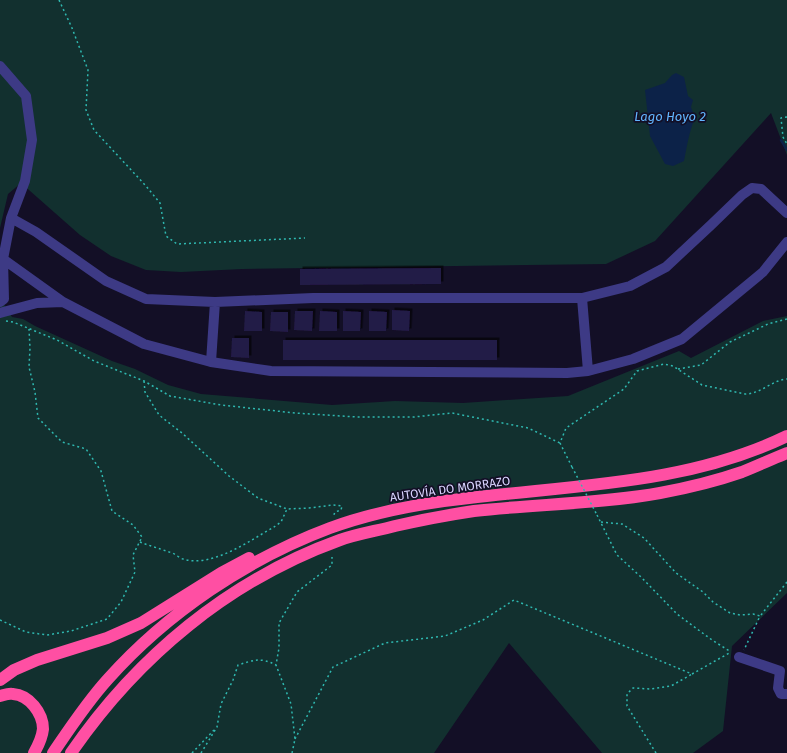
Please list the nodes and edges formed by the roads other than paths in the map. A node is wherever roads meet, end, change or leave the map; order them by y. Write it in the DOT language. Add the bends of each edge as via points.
graph roads {
  1 [pos="0,66"];
  2 [pos="787,213"];
  3 [pos="11,218"];
  4 [pos="787,242"];
  5 [pos="3,259"];
  6 [pos="582,298"];
  7 [pos="0,302"];
  8 [pos="63,302"];
  9 [pos="215,302"];
  10 [pos="0,313"];
  11 [pos="211,362"];
  12 [pos="588,371"];
  13 [pos="787,436"];
  14 [pos="787,452"];
  15 [pos="330,524"];
  16 [pos="737,656"];
  17 [pos="0,680"];
  18 [pos="787,694"];
  19 [pos="0,696"];
  20 [pos="34,753"];
  21 [pos="53,753"];
  22 [pos="70,753"];
  1 -- 3 [label="street" via="26,96 32,140 25,181"];
  2 -- 6 [label="street" via="761,189 752,188 666,267 630,286"];
  3 -- 5 [label="street"];
  3 -- 9 [label="street" via="36,232 106,281 146,299"];
  4 -- 12 [label="street" via="763,272 682,339 633,359"];
  5 -- 7 [label="street" via="4,299"];
  5 -- 8 [label="street"];
  6 -- 9 [label="street" via="313,298"];
  6 -- 12 [label="street"];
  8 -- 10 [label="street" via="37,303"];
  8 -- 11 [label="street" via="144,344"];
  9 -- 11 [label="street"];
  11 -- 12 [label="street" via="271,371"];
  13 -- 15 [label="highway, AUTOVÍA DO MORRAZO" via="691,469 613,483 429,503"];
  14 -- 22 [label="highway" via="742,472 666,492 435,517 341,540 302,556 233,594 189,624 115,695"];
  15 -- 17 [label="highway" via="281,542 221,573 140,623 106,638 37,660 14,670"];
  15 -- 21 [label="highway, AUTOVÍA DO MORRAZO" via="218,586 166,624 108,679"];
  16 -- 18 [label="street" via="780,671 778,688 781,694"];
  19 -- 20 [label="highway" via="13,694 28,700 37,709 43,729"];
}
